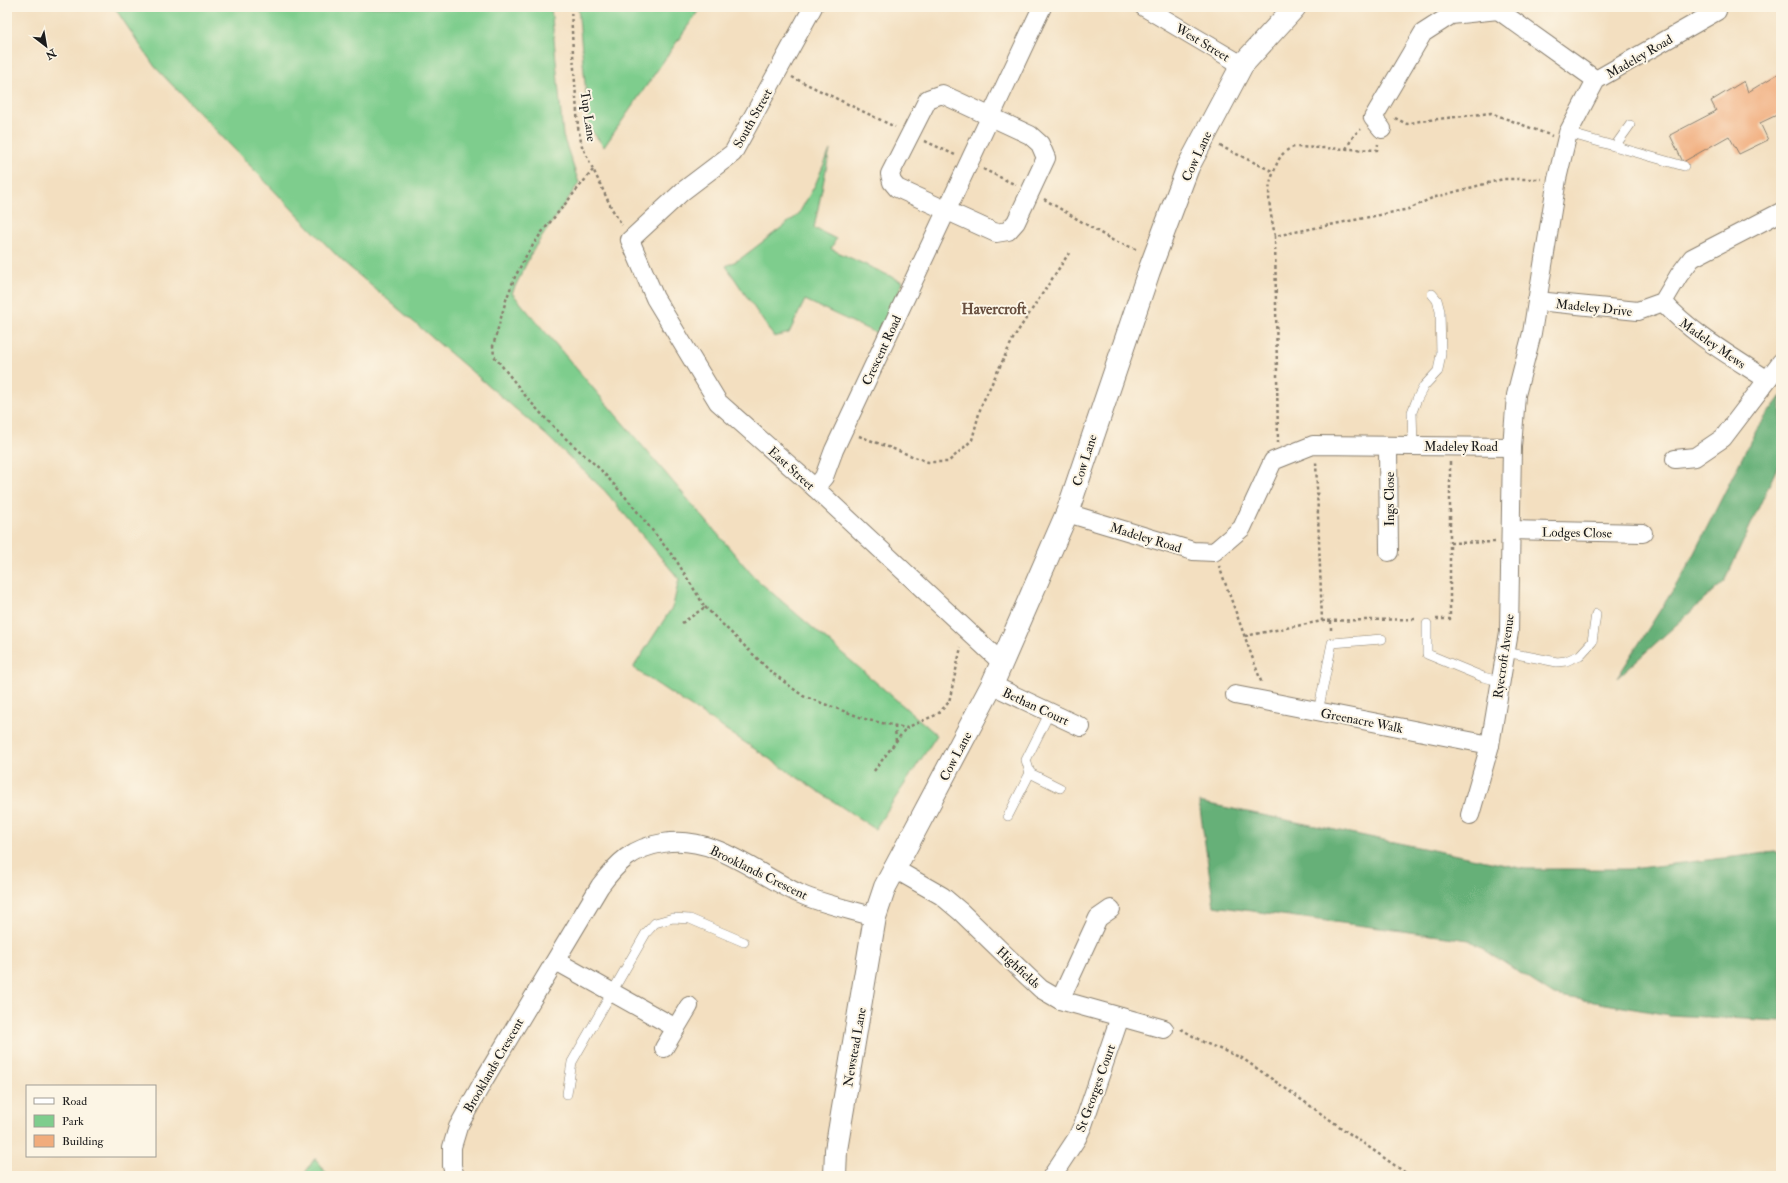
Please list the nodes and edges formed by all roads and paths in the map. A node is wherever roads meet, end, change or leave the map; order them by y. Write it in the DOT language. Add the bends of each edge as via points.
graph roads {
  1 [pos="571,7"];
  2 [pos="813,7"];
  3 [pos="1042,7"];
  4 [pos="1144,7"];
  5 [pos="1295,7"];
  6 [pos="1719,8"];
  7 [pos="1242,65"];
  8 [pos="1596,80"];
  9 [pos="991,117"];
  10 [pos="1378,119"];
  11 [pos="1630,125"];
  12 [pos="1567,136"];
  13 [pos="1203,139"];
  14 [pos="1615,146"];
  15 [pos="1346,150"];
  16 [pos="1684,166"];
  17 [pos="593,170"];
  18 [pos="1274,172"];
  19 [pos="1557,179"];
  20 [pos="946,211"];
  21 [pos="1781,212"];
  22 [pos="1275,236"];
  23 [pos="630,240"];
  24 [pos="1070,253"];
  25 [pos="1432,294"];
  26 [pos="1537,301"];
  27 [pos="1664,302"];
  28 [pos="1781,362"];
  29 [pos="1766,379"];
  30 [pos="843,430"];
  31 [pos="1316,445"];
  32 [pos="1388,446"];
  33 [pos="1412,446"];
  34 [pos="1450,446"];
  35 [pos="1512,447"];
  36 [pos="1278,459"];
  37 [pos="1675,459"];
  38 [pos="814,488"];
  39 [pos="1067,513"];
  40 [pos="1643,533"];
  41 [pos="1511,536"];
  42 [pos="1450,543"];
  43 [pos="1214,552"];
  44 [pos="1388,555"];
  45 [pos="705,607"];
  46 [pos="1596,614"];
  47 [pos="1418,619"];
  48 [pos="1322,621"];
  49 [pos="1430,621"];
  50 [pos="682,623"];
  51 [pos="1245,636"];
  52 [pos="1382,639"];
  53 [pos="962,643"];
  54 [pos="1505,652"];
  55 [pos="1001,662"];
  56 [pos="1500,681"];
  57 [pos="992,685"];
  58 [pos="1231,695"];
  59 [pos="1269,702"];
  60 [pos="1050,712"];
  61 [pos="1318,712"];
  62 [pos="895,726"];
  63 [pos="1081,727"];
  64 [pos="906,728"];
  65 [pos="896,742"];
  66 [pos="1490,745"];
  67 [pos="874,771"];
  68 [pos="1030,773"];
  69 [pos="1060,788"];
  70 [pos="1470,815"];
  71 [pos="1008,816"];
  72 [pos="893,868"];
  73 [pos="1111,909"];
  74 [pos="875,918"];
  75 [pos="744,942"];
  76 [pos="556,961"];
  77 [pos="612,992"];
  78 [pos="1060,1000"];
  79 [pos="689,1006"];
  80 [pos="1120,1017"];
  81 [pos="676,1028"];
  82 [pos="1164,1029"];
  83 [pos="664,1048"];
  84 [pos="567,1094"];
  85 [pos="455,1176"];
  86 [pos="835,1176"];
  87 [pos="1052,1176"];
  88 [pos="1410,1176"];
  1 -- 17 [label="path, Tup Lane" via="578,127 582,146"];
  2 -- 23 [label="street, South Street" via="733,153 683,191"];
  3 -- 9 [label="street, Crescent Road"];
  4 -- 7 [label="street, West Street"];
  5 -- 7 [label="main road, Cow Lane"];
  6 -- 8 [label="street, Madeley Road"];
  7 -- 13 [label="main road, Cow Lane"];
  8 -- 10 [label="street" via="1498,10 1451,15 1423,33"];
  8 -- 12 [label="street, Madeley Road"];
  9 -- 20 [label="street, Crescent Road"];
  9 -- 20 [label="street" via="1030,135 1040,144 1046,158 1016,222 1008,231 996,233"];
  9 -- 20 [label="street" via="942,94 928,99 890,174 897,188"];
  10 -- 12 [label="path" via="1407,124 1420,120 1491,114 1552,136"];
  10 -- 15 [label="path" via="1354,135"];
  10 -- 15 [label="path" via="1377,150"];
  11 -- 14 [label="lane"];
  12 -- 14 [label="lane"];
  12 -- 19 [label="street, Madeley Road"];
  13 -- 18 [label="path"];
  13 -- 39 [label="main road, Cow Lane" via="1188,167 1149,271"];
  14 -- 16 [label="lane"];
  15 -- 18 [label="path" via="1289,148 1284,152"];
  17 -- 23 [label="path, Tup Lane"];
  17 -- 45 [label="path" via="527,254 506,300 493,346 494,356 546,419 600,469 628,500 676,560"];
  18 -- 22 [label="path" via="1270,184 1270,203"];
  19 -- 22 [label="path" via="1503,179 1432,198 1408,209"];
  19 -- 26 [label="street, Madeley Road"];
  20 -- 30 [label="street, Crescent Road"];
  21 -- 27 [label="street" via="1692,258"];
  22 -- 36 [label="path"];
  23 -- 38 [label="street, East Street" via="655,298 718,402"];
  24 -- 30 [label="path" via="1014,337 981,406 972,440 948,462 928,462"];
  25 -- 33 [label="lane" via="1440,311 1441,354 1438,371 1424,386 1412,412"];
  26 -- 27 [label="street, Madeley Drive" via="1638,311"];
  26 -- 35 [label="street, Madeley Road" via="1532,333 1516,395"];
  27 -- 29 [label="street, Madeley Mews" via="1675,315"];
  28 -- 29 [label="street"];
  29 -- 37 [label="street" via="1723,438 1695,457"];
  30 -- 38 [label="street, Crescent Road" via="824,477"];
  31 -- 32 [label="street, Madeley Road"];
  31 -- 36 [label="street, Madeley Road"];
  31 -- 48 [label="path"];
  32 -- 33 [label="street, Madeley Road"];
  32 -- 44 [label="street, Ings Close"];
  33 -- 34 [label="street, Madeley Road"];
  34 -- 35 [label="street, Madeley Road"];
  34 -- 42 [label="path"];
  35 -- 41 [label="street, Ryecroft Avenue"];
  36 -- 43 [label="street" via="1273,461 1242,528"];
  38 -- 55 [label="street, East Street"];
  39 -- 43 [label="street, Madeley Road" via="1193,551"];
  39 -- 55 [label="main road, Cow Lane"];
  40 -- 41 [label="street, Lodges Close"];
  41 -- 42 [label="path"];
  41 -- 54 [label="street, Ryecroft Avenue" via="1509,632"];
  42 -- 49 [label="path" via="1450,619"];
  43 -- 51 [label="path"];
  45 -- 50 [label="path"];
  45 -- 62 [label="path" via="770,671 803,696 868,720"];
  46 -- 54 [label="lane" via="1592,642 1580,655 1566,661 1557,662"];
  47 -- 48 [label="path"];
  48 -- 51 [label="path"];
  49 -- 56 [label="lane" via="1427,654 1483,677"];
  51 -- 59 [label="path"];
  52 -- 61 [label="lane" via="1332,643"];
  53 -- 64 [label="path" via="949,702 938,714"];
  54 -- 56 [label="street, Ryecroft Avenue"];
  55 -- 57 [label="main road, Cow Lane"];
  56 -- 66 [label="street, Ryecroft Avenue"];
  57 -- 60 [label="street, Bethan Court"];
  57 -- 72 [label="main road, Cow Lane"];
  58 -- 59 [label="street, Greenacre Walk"];
  59 -- 61 [label="street, Greenacre Walk"];
  60 -- 63 [label="street, Bethan Court"];
  60 -- 68 [label="lane" via="1026,760"];
  61 -- 66 [label="street, Greenacre Walk"];
  62 -- 64 [label="path"];
  62 -- 65 [label="path"];
  64 -- 65 [label="path"];
  65 -- 67 [label="path"];
  66 -- 70 [label="street, Ryecroft Avenue"];
  68 -- 69 [label="lane"];
  68 -- 71 [label="lane"];
  72 -- 74 [label="main road, Cow Lane"];
  72 -- 78 [label="street, Highfields" via="942,896 1025,974"];
  73 -- 78 [label="street" via="1098,918"];
  74 -- 76 [label="street, Brooklands Crescent" via="800,894 704,845 687,841 672,842 653,845 632,853 615,867 600,886"];
  74 -- 86 [label="main road, Newstead Lane" via="836,1150"];
  75 -- 77 [label="lane" via="690,919 673,918 655,923 646,933"];
  76 -- 77 [label="street"];
  76 -- 85 [label="street, Brooklands Crescent" via="458,1127 452,1147"];
  77 -- 81 [label="street"];
  77 -- 84 [label="lane" via="572,1062"];
  78 -- 80 [label="street, Highfields"];
  79 -- 81 [label="street"];
  80 -- 82 [label="street, Highfields"];
  80 -- 87 [label="street, St Georges Court" via="1083,1125"];
  81 -- 83 [label="street"];
  82 -- 88 [label="path" via="1171,1023 1205,1043 1242,1058"];
}
